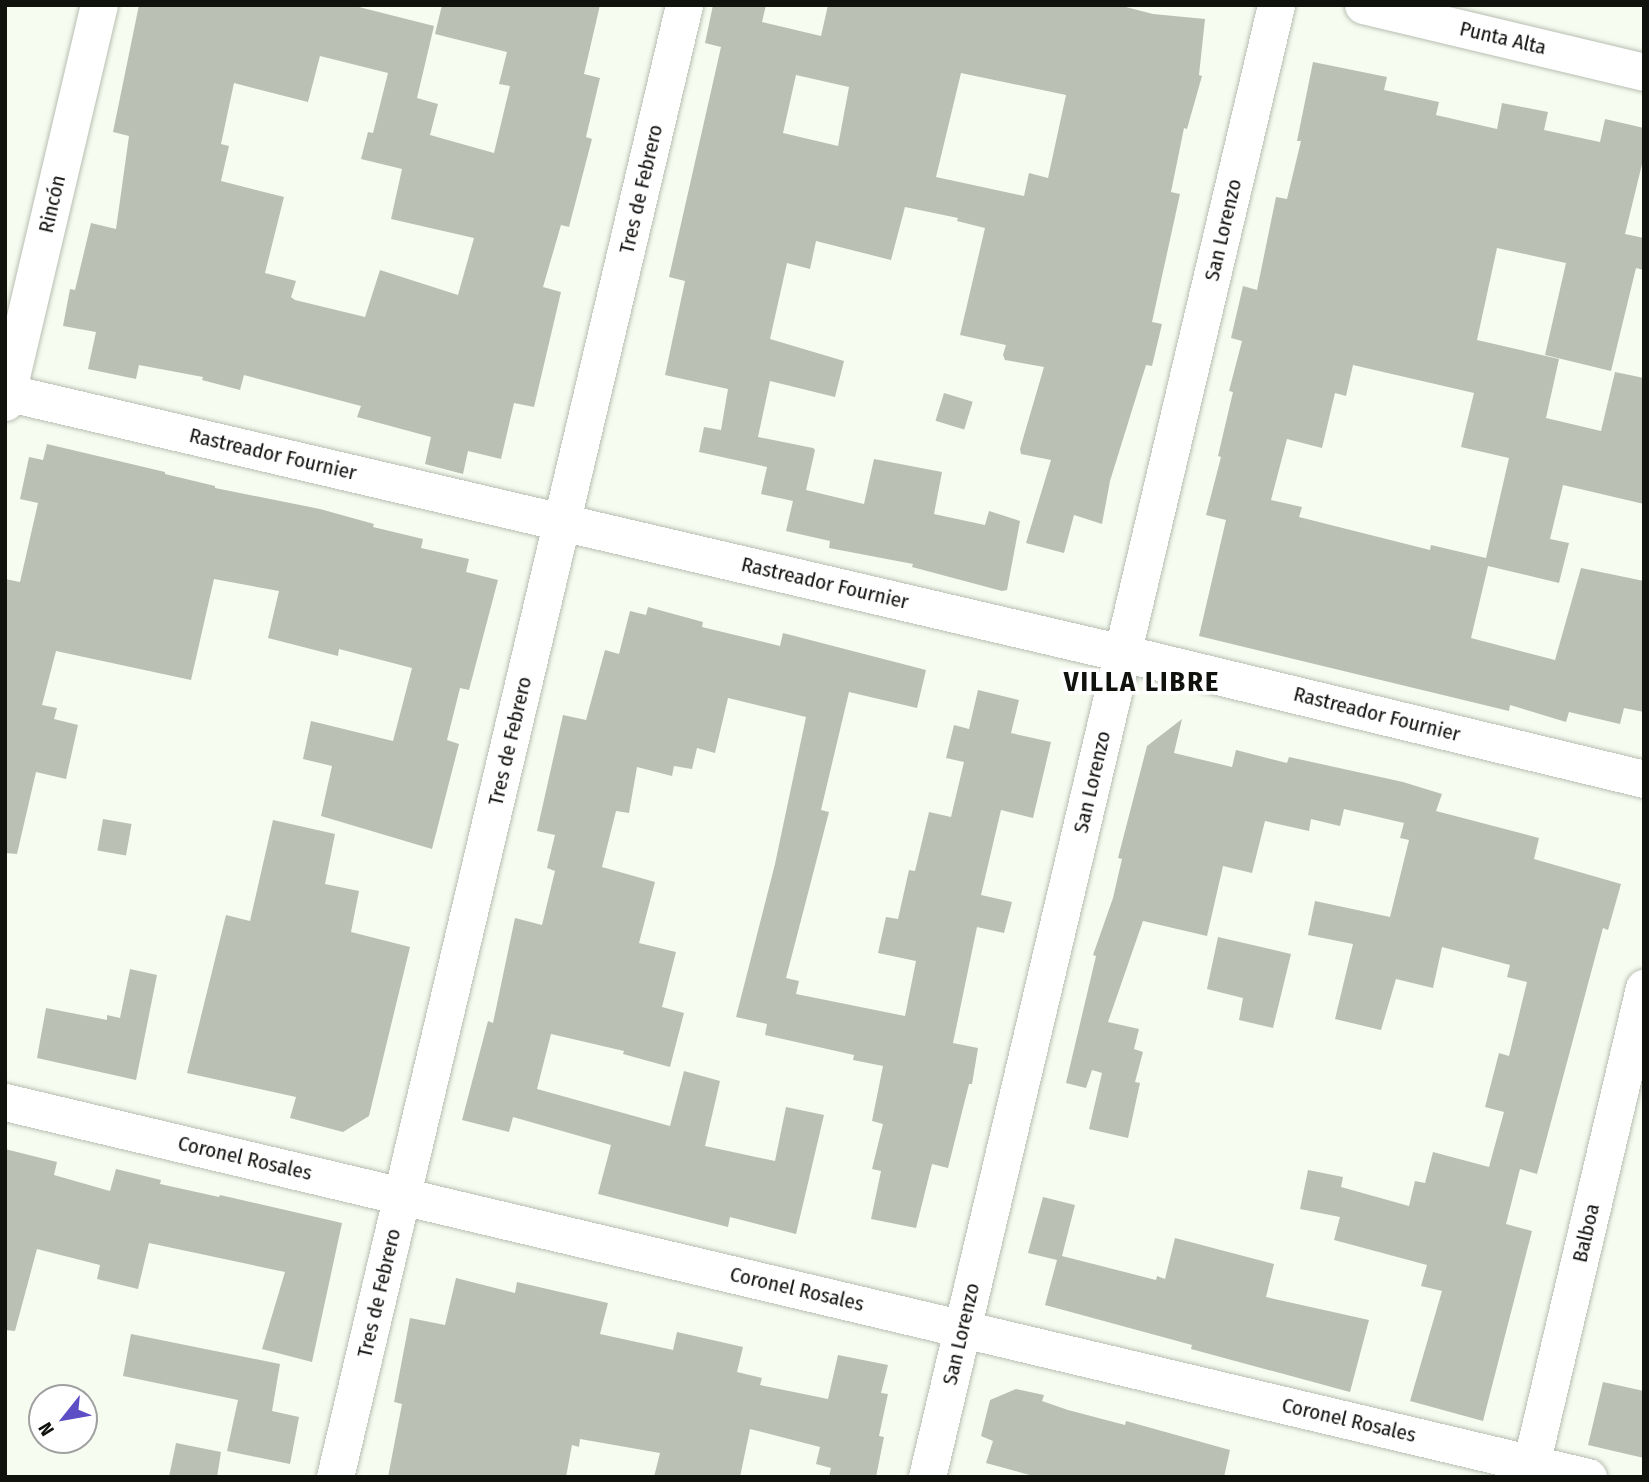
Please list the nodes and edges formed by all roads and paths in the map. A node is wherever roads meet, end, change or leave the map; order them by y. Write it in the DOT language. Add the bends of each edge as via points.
graph roads {
  1 [pos="99,5"];
  2 [pos="684,5"];
  3 [pos="1276,5"];
  4 [pos="1363,5"];
  5 [pos="1644,72"];
  6 [pos="6,395"];
  7 [pos="562,521"];
  8 [pos="1122,653"];
  9 [pos="1644,779"];
  10 [pos="1644,988"];
  11 [pos="5,1102"];
  12 [pos="402,1195"];
  13 [pos="962,1328"];
  14 [pos="1530,1470"];
  15 [pos="335,1477"];
  16 [pos="927,1477"];
  17 [pos="1588,1477"];
  1 -- 6 [label="street, Rincón"];
  2 -- 7 [label="street, Tres de Febrero"];
  3 -- 8 [label="street, San Lorenzo"];
  4 -- 5 [label="street, Punta Alta"];
  6 -- 7 [label="street, Rastreador Fournier"];
  7 -- 8 [label="street, Rastreador Fournier"];
  7 -- 12 [label="street, Tres de Febrero"];
  8 -- 9 [label="street, Rastreador Fournier"];
  8 -- 13 [label="street, San Lorenzo"];
  10 -- 14 [label="street, Balboa"];
  11 -- 12 [label="street, Coronel Rosales"];
  12 -- 13 [label="street, Coronel Rosales"];
  12 -- 15 [label="street, Tres de Febrero"];
  13 -- 14 [label="street, Coronel Rosales"];
  13 -- 16 [label="street, San Lorenzo"];
  14 -- 17 [label="street, Coronel Rosales"];
}
